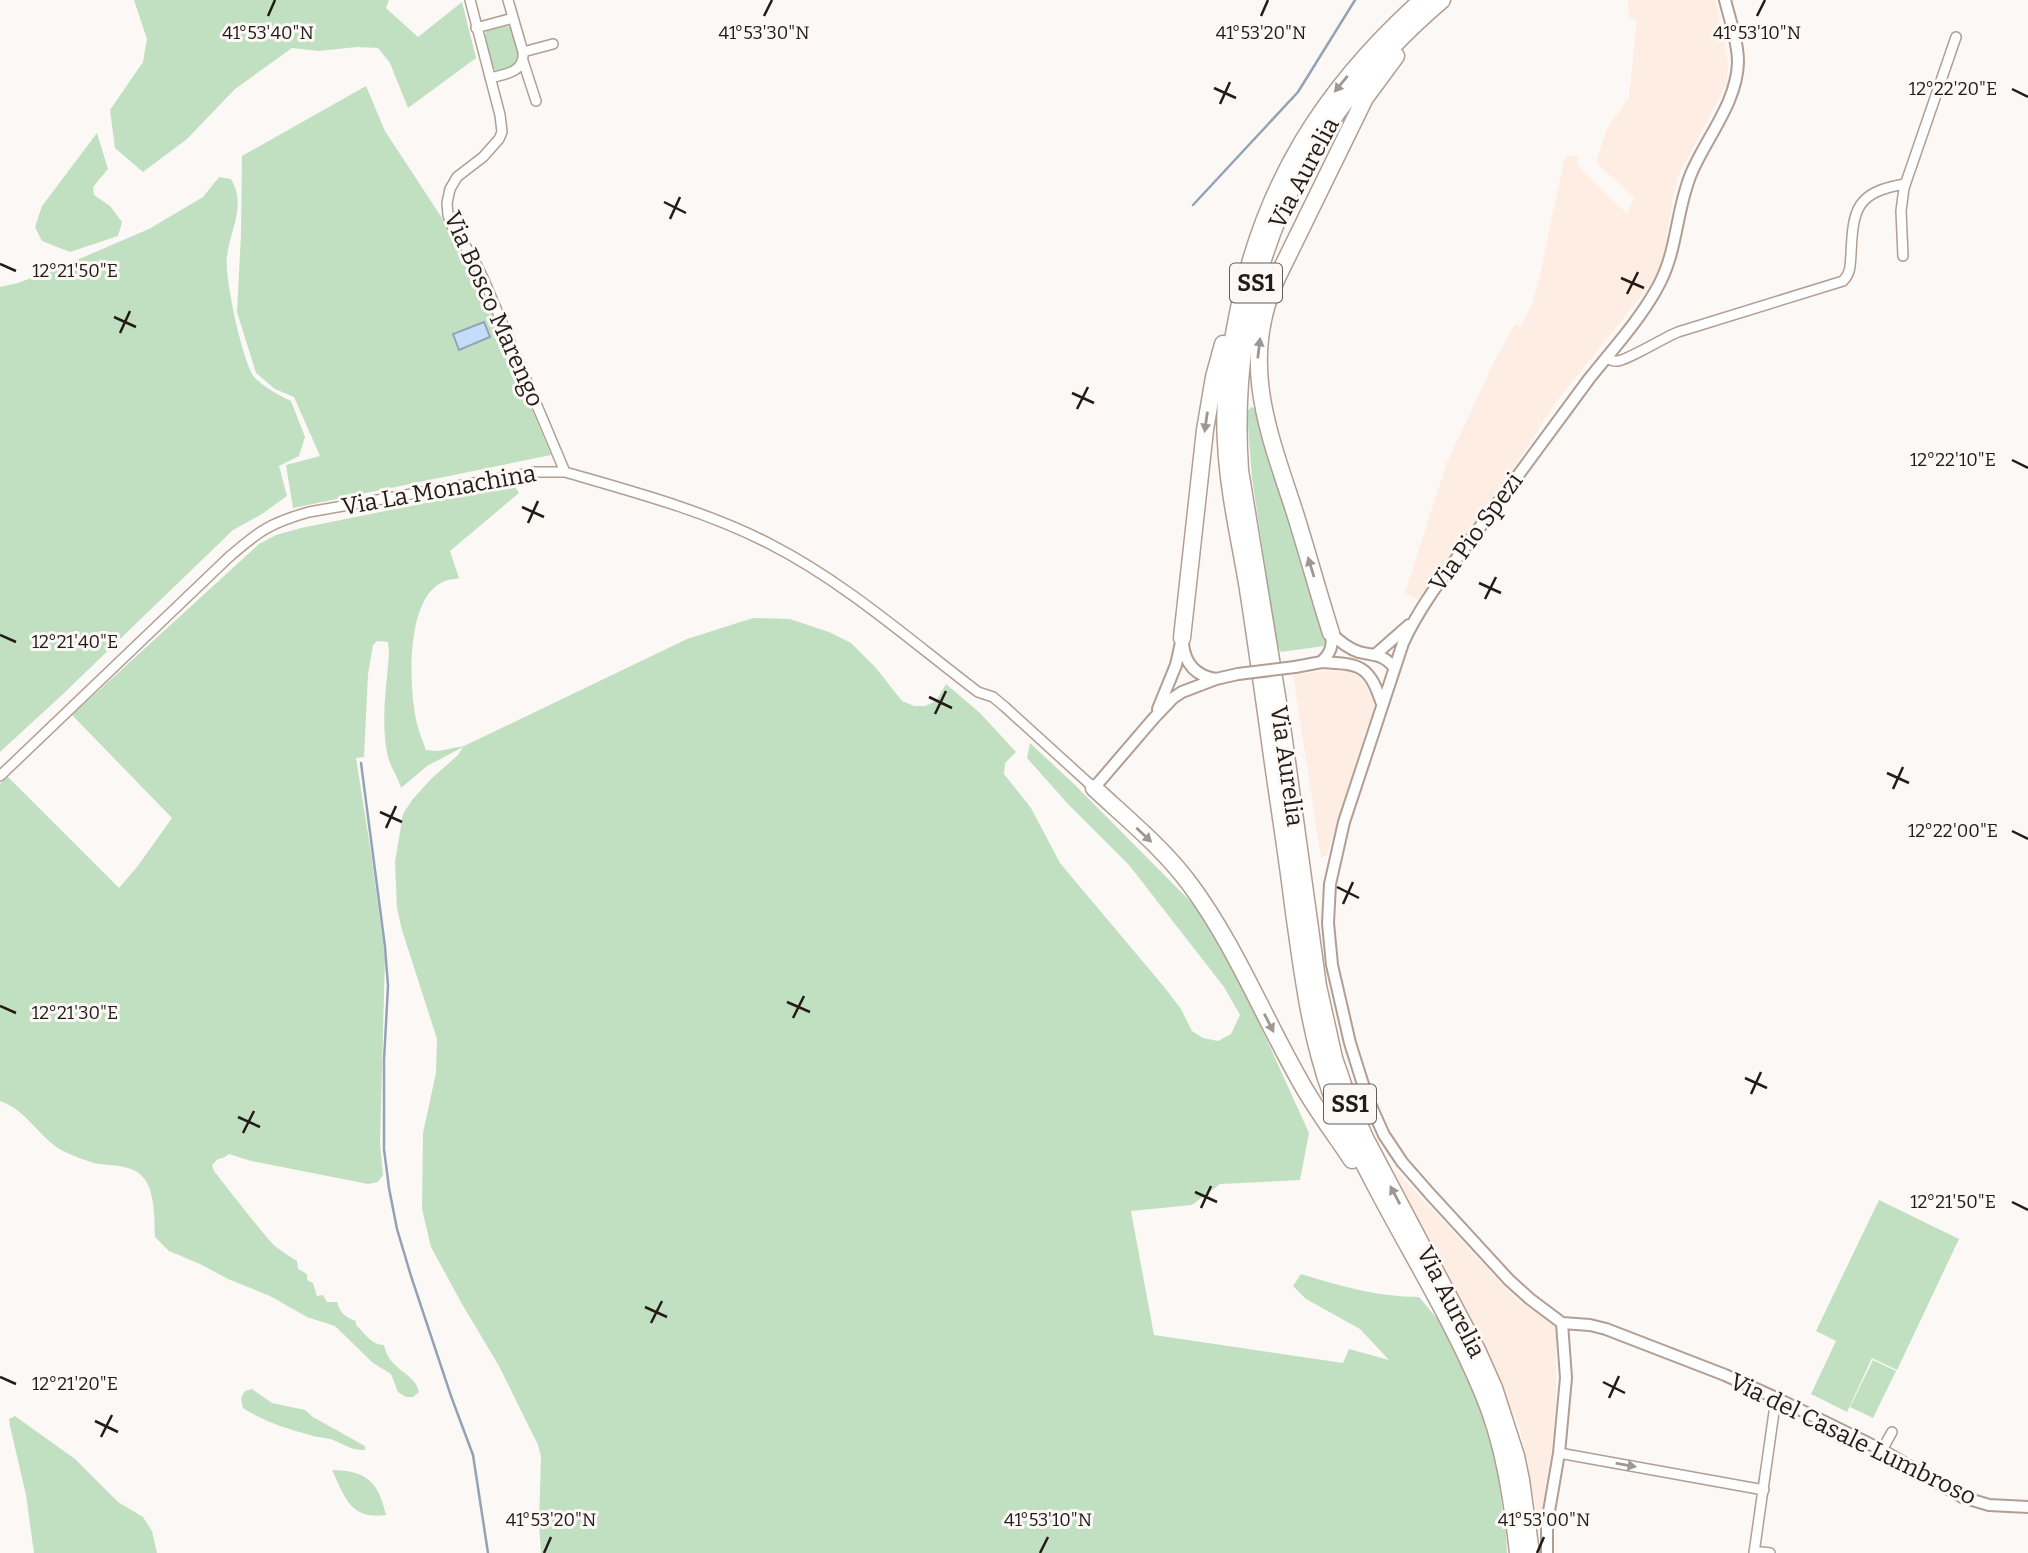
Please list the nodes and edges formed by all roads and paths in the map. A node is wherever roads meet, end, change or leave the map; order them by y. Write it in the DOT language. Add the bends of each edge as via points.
graph roads {
  1 [pos="470,0"];
  2 [pos="508,0"];
  3 [pos="1422,0"];
  4 [pos="1442,0"];
  5 [pos="1726,0"];
  6 [pos="513,18"];
  7 [pos="476,28"];
  8 [pos="1956,37"];
  9 [pos="553,44"];
  10 [pos="523,56"];
  11 [pos="490,78"];
  12 [pos="536,101"];
  13 [pos="1905,184"];
  14 [pos="1903,256"];
  15 [pos="1243,286"];
  16 [pos="1607,357"];
  17 [pos="565,472"];
  18 [pos="1413,620"];
  19 [pos="1331,633"];
  20 [pos="1182,638"];
  21 [pos="1363,653"];
  22 [pos="1376,654"];
  23 [pos="1321,662"];
  24 [pos="1393,671"];
  25 [pos="1368,674"];
  26 [pos="1216,679"];
  27 [pos="1382,705"];
  28 [pos="1153,718"];
  29 [pos="0,776"];
  30 [pos="1094,788"];
  31 [pos="1369,1103"];
  32 [pos="1386,1205"];
  33 [pos="1562,1322"];
  34 [pos="1776,1398"];
  35 [pos="1892,1432"];
  36 [pos="1882,1450"];
  37 [pos="1559,1453"];
  38 [pos="1763,1490"];
  39 [pos="2028,1507"];
  40 [pos="1754,1552"];
  41 [pos="1518,1553"];
  42 [pos="1531,1553"];
  43 [pos="1547,1553"];
  44 [pos="1770,1553"];
  1 -- 7 [label="street, Via Bosco Marengo"];
  2 -- 6 [label="street"];
  3 -- 15 [label="highway, Via Aurelia / SS1, one-way" via="1345,78 1308,131 1268,208"];
  19 -- 4 [label="highway, one-way" via="1265,422 1258,371 1263,323 1275,283 1364,98"];
  42 -- 4 [label="highway, Via Aurelia / SS1, one-way" via="1521,1480 1494,1388 1364,1138 1334,1058 1318,986 1240,470 1238,434 1248,318 1262,261 1285,202 1340,106 1408,29"];
  5 -- 16 [label="street, Via Pio Spezi" via="1738,58 1733,89 1689,180 1663,278"];
  6 -- 7 [label="street"];
  6 -- 10 [label="street"];
  7 -- 11 [label="street, Via Bosco Marengo"];
  8 -- 13 [label="street"];
  9 -- 10 [label="street"];
  10 -- 11 [label="street" via="514,71"];
  10 -- 12 [label="street"];
  11 -- 17 [label="street, Via Bosco Marengo" via="501,134 487,153 455,180 448,196 448,215 484,279"];
  13 -- 14 [label="street"];
  13 -- 16 [label="street" via="1863,199 1854,219 1850,271 1837,284 1678,332 1624,360"];
  15 -- 20 [label="highway, one-way" via="1209,402"];
  15 -- 32 [label="highway, Via Aurelia / SS1" via="1229,362 1228,474 1303,978 1331,1093"];
  16 -- 18 [label="street, Via Pio Spezi"];
  17 -- 29 [label="street, Via La Monachina" via="536,472 309,512 268,526 229,557"];
  17 -- 30 [label="street, Via La Monachina" via="710,518 801,561 978,692 993,697"];
  18 -- 22 [label="street"];
  18 -- 24 [label="street, Via Pio Spezi"];
  19 -- 21 [label="street" via="1346,647"];
  19 -- 23 [label="street" via="1331,650"];
  20 -- 26 [label="street" via="1189,665"];
  20 -- 28 [label="street" via="1176,665"];
  21 -- 22 [label="street"];
  21 -- 23 [label="street"];
  22 -- 24 [label="street" via="1384,657"];
  23 -- 25 [label="street" via="1352,665"];
  23 -- 26 [label="street, bridge"];
  24 -- 25 [label="street"];
  24 -- 27 [label="street, Via Pio Spezi"];
  25 -- 27 [label="street"];
  26 -- 28 [label="street" via="1178,694"];
  27 -- 31 [label="street, Via Pio Spezi" via="1342,828 1328,902 1334,979"];
  28 -- 30 [label="street"];
  30 -- 32 [label="highway, one-way" via="1179,870 1200,899 1229,944 1308,1095"];
  31 -- 33 [label="street, Via del Casale Lumbroso" via="1392,1149 1415,1178 1516,1287"];
  32 -- 41 [label="highway, Via Aurelia / SS1" via="1483,1392 1509,1485"];
  33 -- 34 [label="street, Via del Casale Lumbroso" via="1606,1329"];
  33 -- 37 [label="street" via="1566,1378"];
  34 -- 36 [label="street, Via del Casale Lumbroso"];
  34 -- 38 [label="street"];
  35 -- 36 [label="street"];
  36 -- 39 [label="street, Via del Casale Lumbroso" via="1970,1500"];
  37 -- 38 [label="street, one-way"];
  37 -- 43 [label="street" via="1547,1523"];
  38 -- 40 [label="street"];
  40 -- 44 [label="street"];
}
